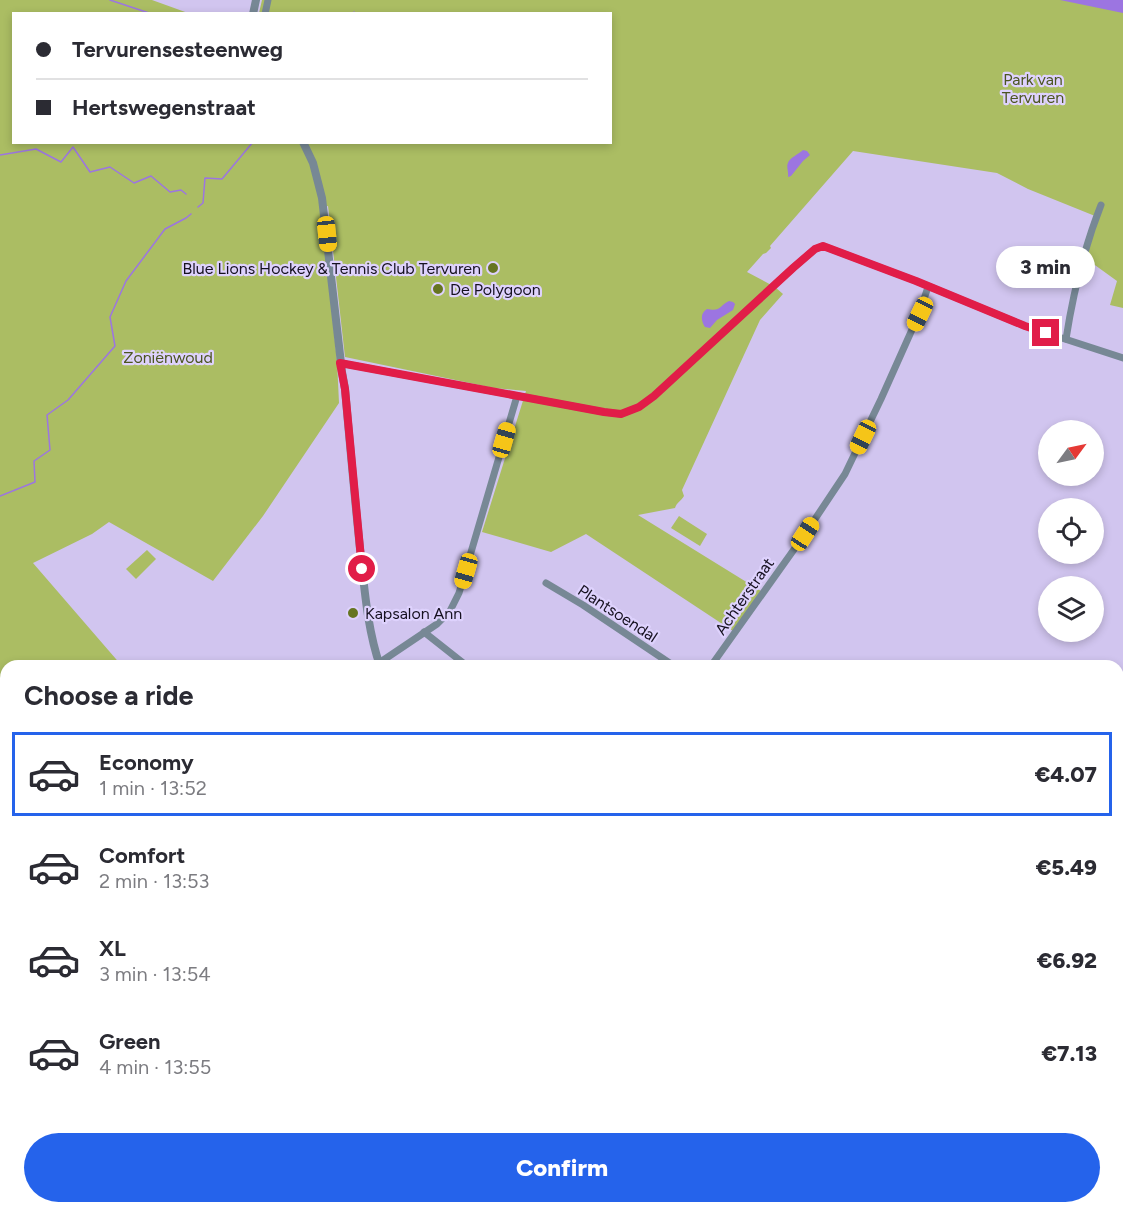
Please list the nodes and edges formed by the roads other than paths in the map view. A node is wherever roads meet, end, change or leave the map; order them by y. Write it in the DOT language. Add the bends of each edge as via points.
graph roads {
  1 [pos="304,144"];
  2 [pos="1101,206"];
  3 [pos="928,286"];
  4 [pos="1066,339"];
  5 [pos="1123,358"];
  6 [pos="340,363"];
  7 [pos="517,396"];
  8 [pos="546,583"];
  9 [pos="424,632"];
  10 [pos="378,660"];
  11 [pos="382,660"];
  12 [pos="459,660"];
  13 [pos="665,660"];
  14 [pos="715,660"];
  1 -- 6 [label="street" via="322,198"];
  2 -- 4 [label="street" via="1085,249"];
  3 -- 4 [label="street"];
  3 -- 7 [label="street" via="819,247 639,407 621,414"];
  3 -- 14 [label="street, Achterstraat" via="920,314 844,474"];
  4 -- 5 [label="street"];
  6 -- 7 [label="street"];
  6 -- 10 [label="street" via="367,611"];
  7 -- 9 [label="street" via="459,593 450,610"];
  8 -- 13 [label="street, Plantsoendal"];
  9 -- 11 [label="street"];
  9 -- 12 [label="street"];
}
